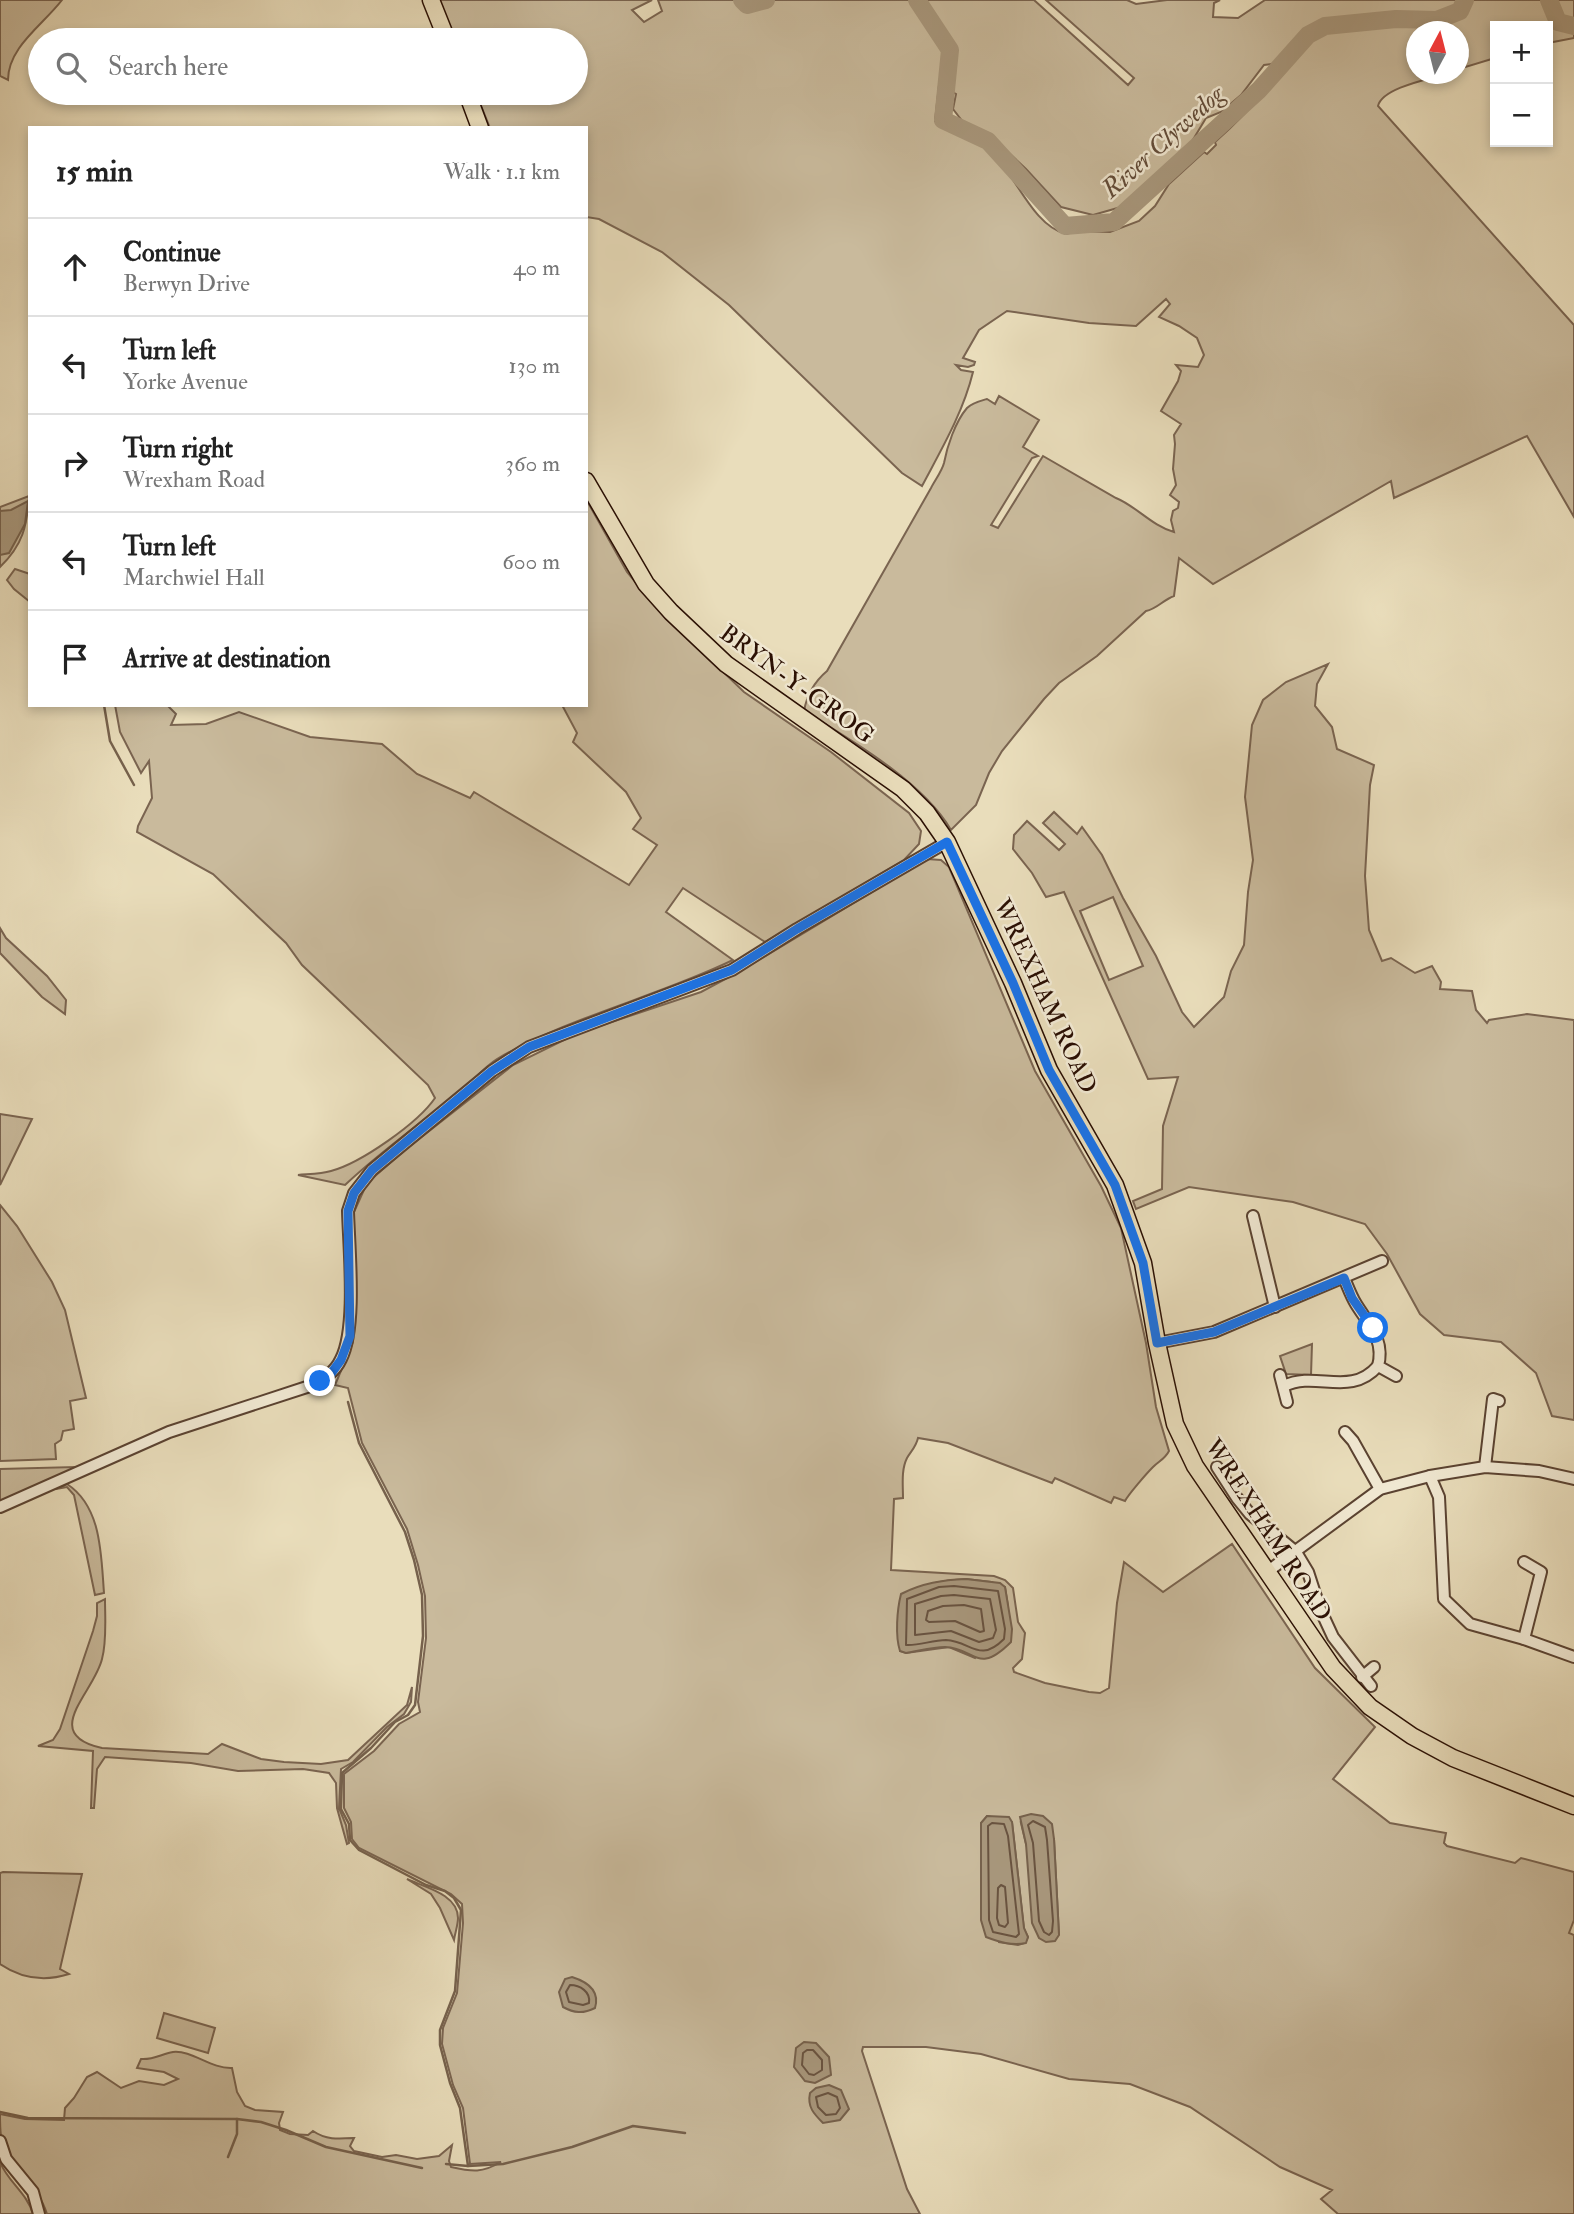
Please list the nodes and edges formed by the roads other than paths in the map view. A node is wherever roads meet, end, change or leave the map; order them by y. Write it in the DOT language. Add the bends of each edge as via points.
graph roads {
  1 [pos="431,0"];
  2 [pos="442,28"];
  3 [pos="471,105"];
  4 [pos="479,126"];
  5 [pos="588,484"];
  6 [pos="947,842"];
  7 [pos="1253,1216"];
  8 [pos="1382,1261"];
  9 [pos="1344,1278"];
  10 [pos="1275,1307"];
  11 [pos="1157,1343"];
  12 [pos="1378,1366"];
  13 [pos="1396,1376"];
  14 [pos="1492,1400"];
  15 [pos="1287,1402"];
  16 [pos="1345,1432"];
  17 [pos="1217,1467"];
  18 [pos="1485,1467"];
  19 [pos="1430,1475"];
  20 [pos="1239,1477"];
  21 [pos="1574,1479"];
  22 [pos="1227,1484"];
  23 [pos="1380,1489"];
  24 [pos="0,1507"];
  25 [pos="1296,1552"];
  26 [pos="1524,1562"];
  27 [pos="1267,1572"];
  28 [pos="1524,1639"];
  29 [pos="1574,1657"];
  30 [pos="1374,1667"];
  31 [pos="1362,1677"];
  32 [pos="1371,1686"];
  33 [pos="1574,1806"];
  34 [pos="0,2141"];
  35 [pos="39,2214"];
  1 -- 2 [label="main road"];
  3 -- 4 [label="main road"];
  5 -- 6 [label="main road, BRYN-Y-GROG" via="646,584 671,612 726,664 903,789"];
  6 -- 11 [label="main road, WREXHAM ROAD" via="1049,1070 1115,1185 1143,1263"];
  6 -- 24 [label="street" via="732,970 529,1047 492,1071 372,1170 354,1193 348,1211 350,1336 330,1375 313,1385 169,1432"];
  7 -- 10 [label="street" via="1266,1244"];
  8 -- 9 [label="street"];
  9 -- 10 [label="street"];
  9 -- 12 [label="street" via="1377,1336"];
  10 -- 11 [label="street" via="1214,1332"];
  11 -- 27 [label="main road, WREXHAM ROAD" via="1175,1424 1195,1466"];
  12 -- 13 [label="street"];
  12 -- 15 [label="street" via="1364,1379 1350,1383 1282,1381"];
  14 -- 18 [label="street"];
  16 -- 23 [label="street" via="1357,1439"];
  17 -- 22 [label="street"];
  18 -- 19 [label="street"];
  18 -- 21 [label="street"];
  19 -- 23 [label="street"];
  19 -- 28 [label="street" via="1439,1497 1444,1599 1470,1625"];
  20 -- 22 [label="street"];
  22 -- 25 [label="street" via="1251,1514"];
  23 -- 25 [label="street"];
  25 -- 27 [label="street"];
  25 -- 31 [label="street" via="1334,1637"];
  26 -- 28 [label="street" via="1547,1574"];
  27 -- 33 [label="main road, WREXHAM ROAD" via="1333,1668 1370,1707 1453,1758"];
  28 -- 29 [label="street"];
  30 -- 31 [label="street"];
  31 -- 32 [label="street"];
  34 -- 35 [label="street" via="6,2159 33,2192"];
}
